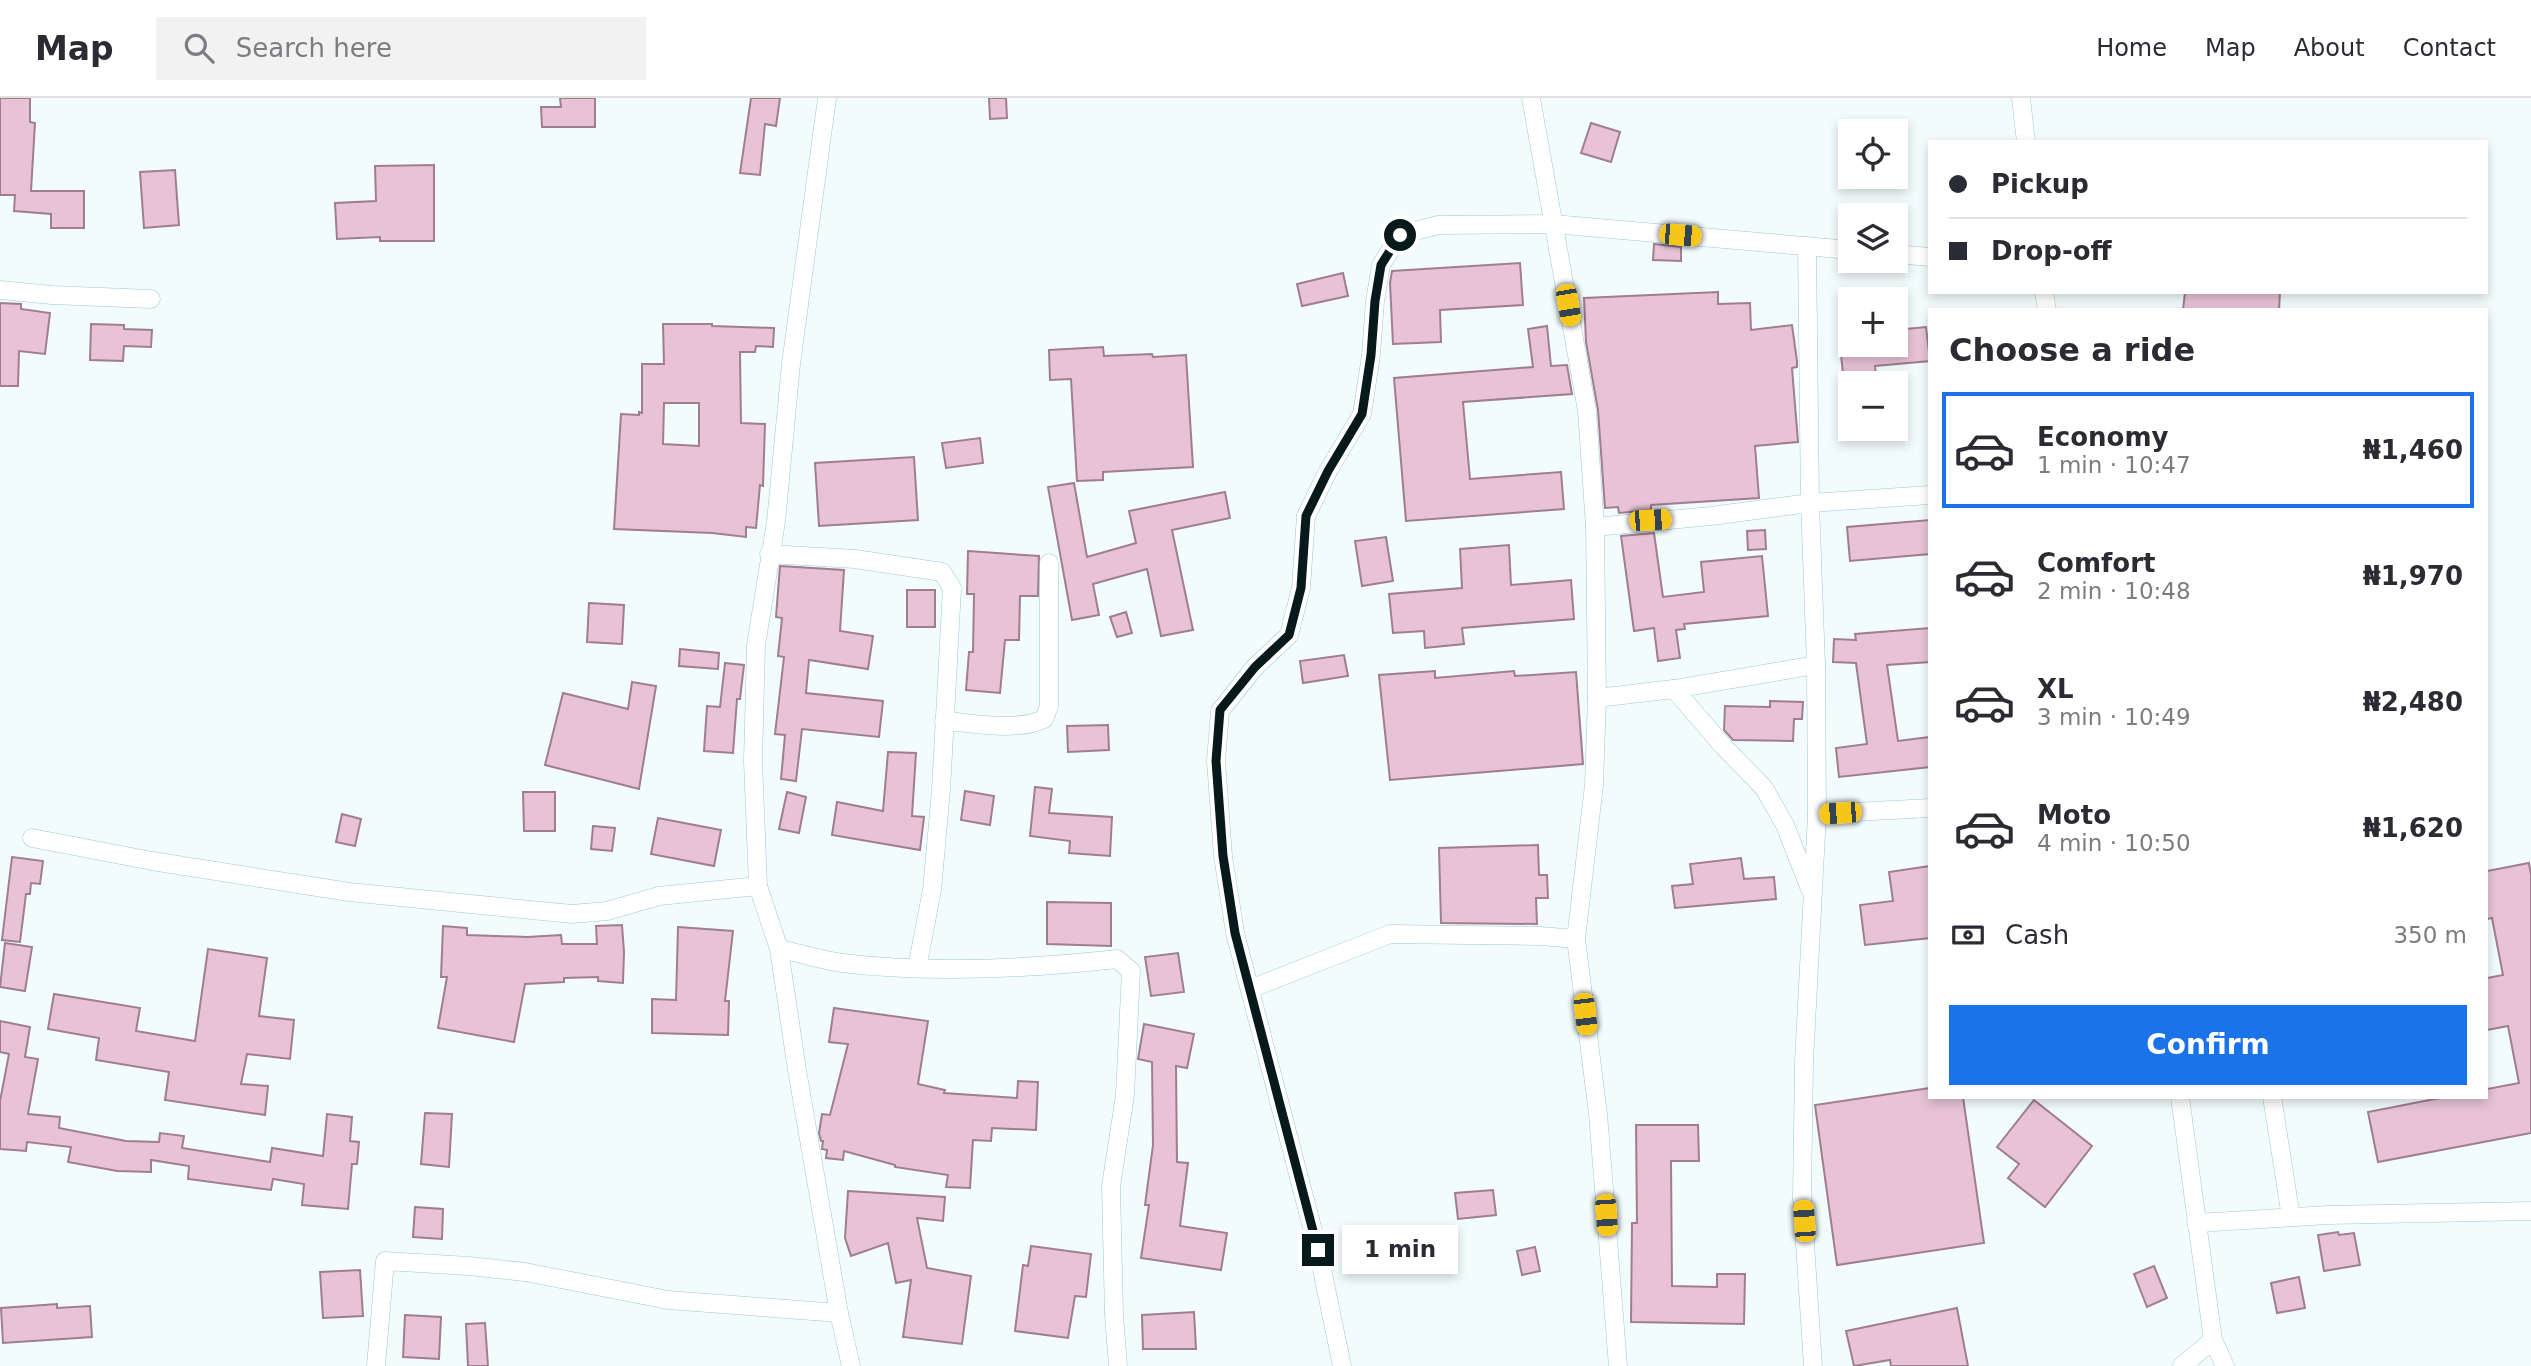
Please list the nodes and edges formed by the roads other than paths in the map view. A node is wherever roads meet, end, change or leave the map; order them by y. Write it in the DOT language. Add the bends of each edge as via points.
graph roads {
  1 [pos="827,98"];
  2 [pos="1531,98"];
  3 [pos="2021,98"];
  4 [pos="2026,140"];
  5 [pos="1553,225"];
  6 [pos="1807,246"];
  7 [pos="1838,249"];
  8 [pos="1908,255"];
  9 [pos="1928,257"];
  10 [pos="0,290"];
  11 [pos="152,299"];
  12 [pos="1928,495"];
  13 [pos="1810,503"];
  14 [pos="1595,527"];
  15 [pos="769,554"];
  16 [pos="1049,563"];
  17 [pos="1816,665"];
  18 [pos="1674,689"];
  19 [pos="1597,698"];
  20 [pos="944,721"];
  21 [pos="1928,808"];
  22 [pos="1817,814"];
  23 [pos="32,838"];
  24 [pos="758,886"];
  25 [pos="1814,900"];
  26 [pos="1576,939"];
  27 [pos="779,949"];
  28 [pos="917,968"];
  29 [pos="1250,989"];
  30 [pos="2180,1099"];
  31 [pos="2272,1099"];
  32 [pos="2531,1211"];
  33 [pos="2291,1217"];
  34 [pos="2196,1223"];
  35 [pos="839,1313"];
  36 [pos="2213,1340"];
  37 [pos="376,1366"];
  38 [pos="852,1366"];
  39 [pos="1118,1366"];
  40 [pos="1342,1366"];
  41 [pos="1618,1366"];
  42 [pos="1813,1366"];
  43 [pos="2182,1366"];
  44 [pos="2225,1366"];
  1 -- 15 [label="street"];
  2 -- 5 [label="street"];
  3 -- 4 [label="street"];
  5 -- 6 [label="street"];
  5 -- 14 [label="street" via="1587,411"];
  5 -- 29 [label="street" via="1438,225 1400,235 1381,265 1362,414 1306,516 1301,588 1289,635 1220,710 1216,761 1223,856 1235,933"];
  6 -- 7 [label="street"];
  6 -- 13 [label="street"];
  8 -- 9 [label="street"];
  10 -- 11 [label="street"];
  12 -- 13 [label="street"];
  13 -- 14 [label="street"];
  13 -- 17 [label="street"];
  14 -- 19 [label="street"];
  15 -- 20 [label="street" via="855,559 942,572 951,588"];
  15 -- 24 [label="street" via="756,645 753,761"];
  16 -- 20 [label="street" via="1049,706 1044,719 1033,724"];
  17 -- 18 [label="street"];
  17 -- 22 [label="street"];
  18 -- 19 [label="street"];
  18 -- 25 [label="street" via="1764,788 1785,825"];
  19 -- 26 [label="street" via="1594,785"];
  20 -- 28 [label="street" via="932,890"];
  21 -- 22 [label="street"];
  22 -- 25 [label="street"];
  23 -- 24 [label="street" via="349,892 572,914 607,911 659,896"];
  24 -- 27 [label="street"];
  25 -- 42 [label="street" via="1802,1197"];
  26 -- 29 [label="street" via="1390,934"];
  26 -- 41 [label="street" via="1598,1114"];
  27 -- 28 [label="street" via="841,962"];
  27 -- 35 [label="street"];
  28 -- 39 [label="street" via="1035,968 1117,959 1131,971 1125,1095 1111,1186"];
  29 -- 40 [label="street" via="1318,1250"];
  30 -- 34 [label="street"];
  31 -- 33 [label="street"];
  32 -- 33 [label="street"];
  33 -- 34 [label="street"];
  34 -- 36 [label="street"];
  35 -- 37 [label="street" via="668,1300 524,1272 385,1261"];
  35 -- 38 [label="street"];
  36 -- 43 [label="street"];
  36 -- 44 [label="street"];
}
